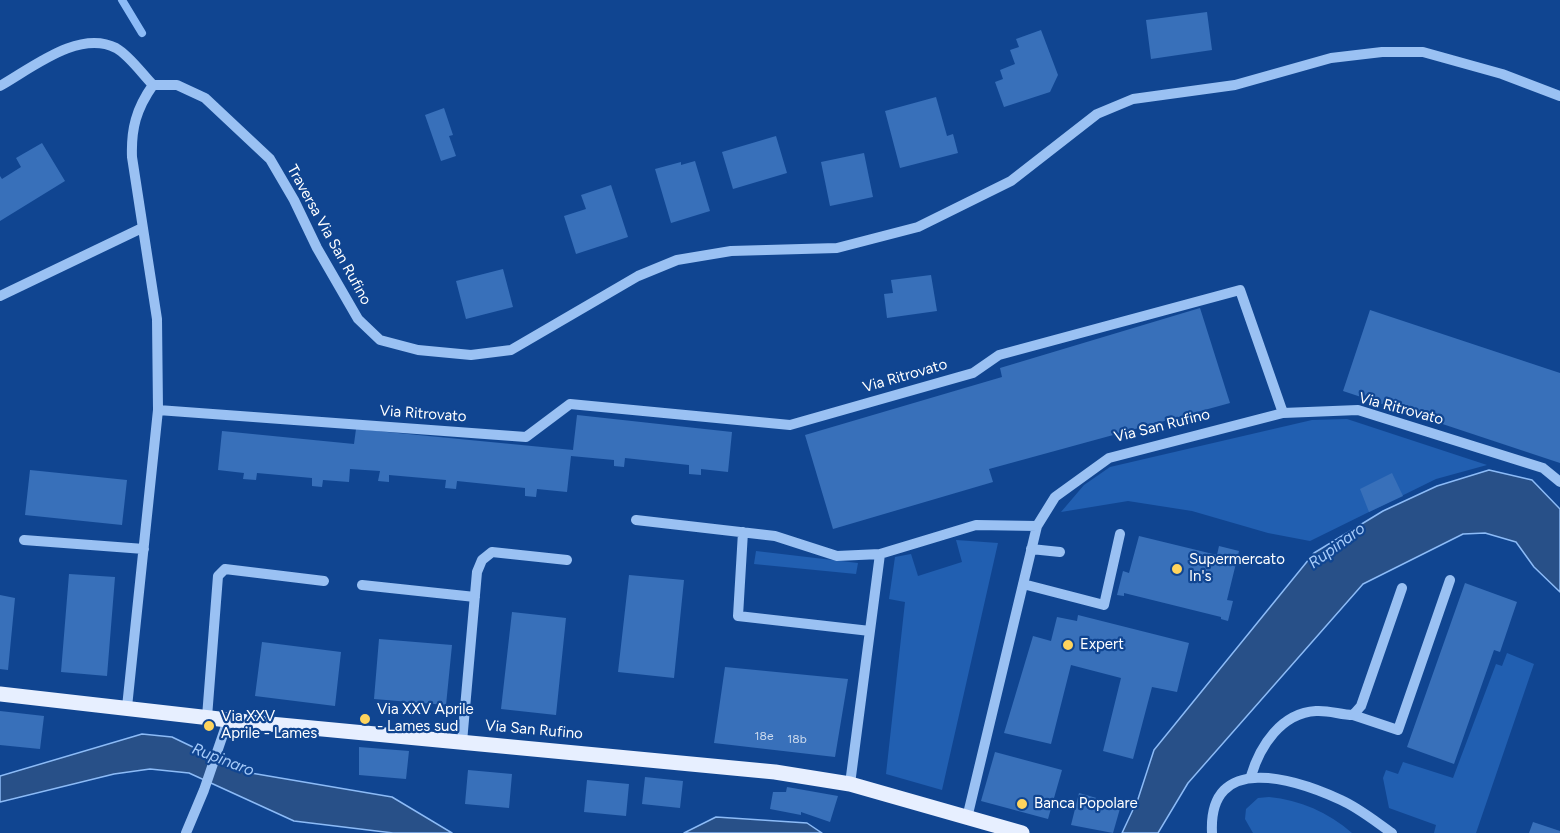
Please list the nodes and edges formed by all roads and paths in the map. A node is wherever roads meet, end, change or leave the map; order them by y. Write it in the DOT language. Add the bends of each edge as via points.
graph roads {
  1 [pos="153,85"];
  2 [pos="0,86"];
  3 [pos="1560,96"];
  4 [pos="142,228"];
  5 [pos="0,296"];
  6 [pos="158,410"];
  7 [pos="1283,413"];
  8 [pos="1560,482"];
  9 [pos="636,520"];
  10 [pos="1037,526"];
  11 [pos="743,532"];
  12 [pos="1120,534"];
  13 [pos="24,540"];
  14 [pos="144,549"];
  15 [pos="1031,549"];
  16 [pos="1060,552"];
  17 [pos="880,554"];
  18 [pos="567,560"];
  19 [pos="1449,580"];
  20 [pos="324,581"];
  21 [pos="362,585"];
  22 [pos="1023,585"];
  23 [pos="1402,588"];
  24 [pos="475,597"];
  25 [pos="870,631"];
  26 [pos="0,694"];
  27 [pos="127,707"];
  28 [pos="1353,715"];
  29 [pos="207,717"];
  30 [pos="228,720"];
  31 [pos="462,742"];
  32 [pos="1251,776"];
  33 [pos="850,784"];
  34 [pos="967,818"];
  35 [pos="186,833"];
  36 [pos="1022,833"];
  37 [pos="1212,833"];
  38 [pos="1392,833"];
  1 -- 2 [label="street" via="117,49 96,42 72,46"];
  1 -- 3 [label="street, Traversa Via San Rufino" via="177,85 205,98 270,159 358,319 380,340 418,350 471,355 511,350 638,276 677,260 731,250 837,248 918,227 1011,181 1097,114 1133,99 1235,85 1330,58 1382,52 1423,52"];
  1 -- 4 [label="street" via="140,102 131,131"];
  4 -- 5 [label="street"];
  4 -- 6 [label="street" via="157,319"];
  6 -- 7 [label="street, Via Ritrovato" via="526,437 570,404 790,425 973,373 999,355 1240,290"];
  6 -- 14 [label="street"];
  7 -- 8 [label="street, Via Ritrovato" via="1358,410 1543,468"];
  7 -- 10 [label="street, Via San Rufino" via="1109,458 1055,497"];
  9 -- 11 [label="street"];
  10 -- 15 [label="street, Via San Rufino"];
  10 -- 17 [label="street" via="976,525"];
  11 -- 17 [label="street" via="775,536 837,556"];
  11 -- 25 [label="street" via="738,616"];
  12 -- 22 [label="street" via="1104,605"];
  13 -- 14 [label="street"];
  14 -- 27 [label="street"];
  15 -- 16 [label="street"];
  15 -- 22 [label="street, Via San Rufino"];
  17 -- 25 [label="street"];
  18 -- 24 [label="street" via="492,552 482,560 477,572"];
  19 -- 28 [label="street" via="1398,730"];
  20 -- 29 [label="street" via="221,571"];
  21 -- 24 [label="street"];
  22 -- 34 [label="street, Via San Rufino"];
  23 -- 28 [label="street" via="1360,706"];
  24 -- 31 [label="street"];
  25 -- 33 [label="street"];
  26 -- 27 [label="main road, Via San Rufino"];
  27 -- 29 [label="main road, Via San Rufino"];
  28 -- 32 [label="street" via="1315,711 1280,727 1258,752"];
  29 -- 30 [label="main road, Via San Rufino"];
  30 -- 31 [label="main road, Via San Rufino"];
  30 -- 35 [label="street"];
  31 -- 33 [label="main road, Via San Rufino" via="775,772"];
  32 -- 37 [label="street" via="1232,782 1220,795 1211,815"];
  32 -- 38 [label="street" via="1308,787 1344,801"];
  33 -- 34 [label="main road, Via San Rufino"];
  34 -- 36 [label="main road, Via San Rufino"];
}
